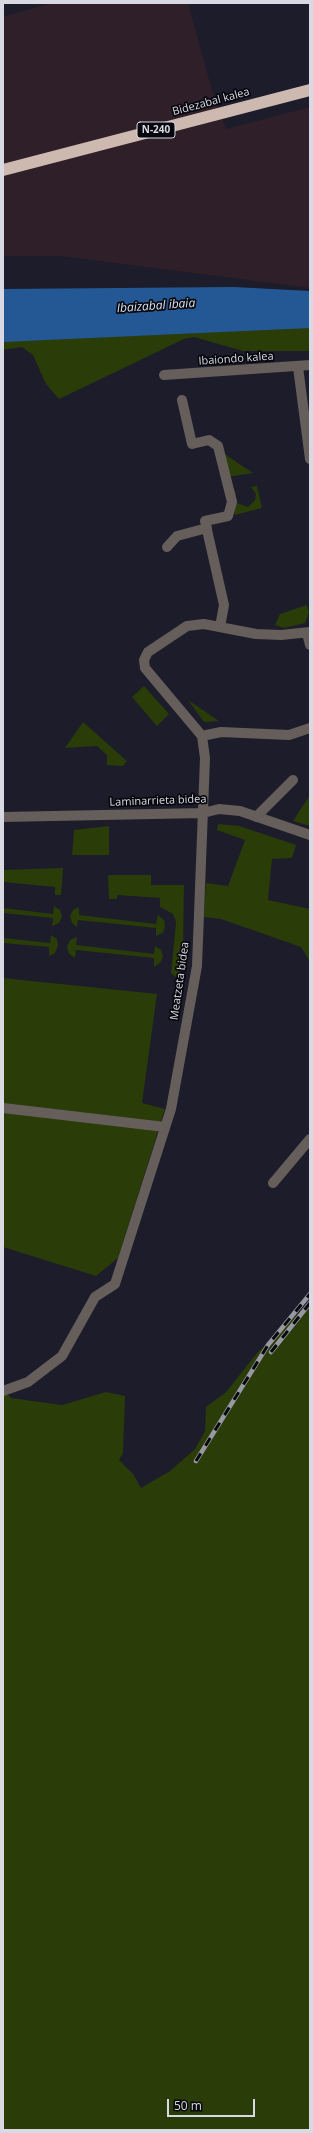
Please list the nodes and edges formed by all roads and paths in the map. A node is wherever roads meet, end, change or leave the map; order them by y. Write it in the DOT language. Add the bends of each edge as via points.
graph roads {
  1 [pos="310,90"];
  2 [pos="3,170"];
  3 [pos="310,365"];
  4 [pos="298,367"];
  5 [pos="164,375"];
  6 [pos="182,400"];
  7 [pos="308,426"];
  8 [pos="310,459"];
  9 [pos="206,525"];
  10 [pos="167,547"];
  11 [pos="220,627"];
  12 [pos="308,632"];
  13 [pos="310,645"];
  14 [pos="310,728"];
  15 [pos="202,736"];
  16 [pos="293,780"];
  17 [pos="203,813"];
  18 [pos="3,817"];
  19 [pos="256,817"];
  20 [pos="310,835"];
  21 [pos="3,1108"];
  22 [pos="165,1127"];
  23 [pos="310,1139"];
  24 [pos="273,1183"];
  25 [pos="3,1391"];
  1 -- 2 [label="highway, Bidezabal kalea / N-240"];
  3 -- 4 [label="street, Ibaiondo kalea"];
  4 -- 5 [label="street, Ibaiondo kalea"];
  4 -- 7 [label="street"];
  6 -- 9 [label="street" via="192,444 209,440 218,446 232,502 228,516"];
  7 -- 8 [label="street"];
  9 -- 10 [label="street" via="176,536"];
  9 -- 11 [label="street" via="224,605"];
  11 -- 12 [label="street" via="256,634"];
  11 -- 15 [label="street" via="204,624 187,626 148,652 144,660 145,668"];
  12 -- 13 [label="street"];
  14 -- 15 [label="street" via="289,735 221,732"];
  15 -- 17 [label="street, Meatzeta bidea"];
  16 -- 19 [label="street"];
  17 -- 18 [label="street, Laminarrieta bidea"];
  17 -- 19 [label="street, Laminarrieta bidea" via="219,809 240,811"];
  17 -- 22 [label="street, Meatzeta bidea" via="197,966 171,1109"];
  19 -- 20 [label="street, Laminarrieta bidea"];
  21 -- 22 [label="street"];
  22 -- 25 [label="street, Meatzeta bidea" via="115,1284 95,1297 62,1356 28,1382"];
  23 -- 24 [label="street"];
}
